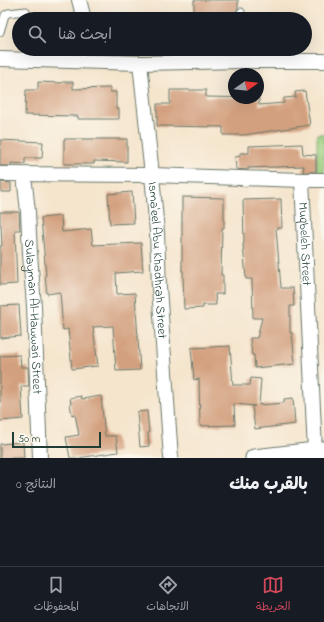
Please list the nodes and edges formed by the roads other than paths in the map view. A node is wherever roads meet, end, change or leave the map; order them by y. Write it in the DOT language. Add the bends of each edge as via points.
graph roads {
  1 [pos="79,0"];
  2 [pos="26,11"];
  3 [pos="17,12"];
  4 [pos="82,12"];
  5 [pos="12,13"];
  6 [pos="0,32"];
  7 [pos="71,56"];
  8 [pos="101,56"];
  9 [pos="230,56"];
  10 [pos="255,56"];
  11 [pos="0,59"];
  12 [pos="324,62"];
  13 [pos="140,63"];
  14 [pos="0,174"];
  15 [pos="24,175"];
  16 [pos="152,175"];
  17 [pos="302,180"];
  18 [pos="324,180"];
  19 [pos="320,451"];
  20 [pos="40,458"];
  21 [pos="171,458"];
  22 [pos="254,458"];
  1 -- 4 [label="street"];
  2 -- 3 [label="lane"];
  5 -- 6 [label="lane" via="4,15"];
  7 -- 11 [label="street"];
  8 -- 13 [label="street"];
  9 -- 13 [label="street"];
  10 -- 12 [label="street"];
  13 -- 16 [label="street, Isma'eel Abu Khadhrah Street"];
  14 -- 15 [label="street"];
  15 -- 16 [label="street"];
  15 -- 20 [label="street, Sulayman Al-Hawwari Street" via="34,306"];
  16 -- 17 [label="street"];
  16 -- 21 [label="street, Isma'eel Abu Khadhrah Street"];
  17 -- 18 [label="street"];
  17 -- 19 [label="street, Muqbeleh Street"];
  19 -- 22 [label="street"];
}
